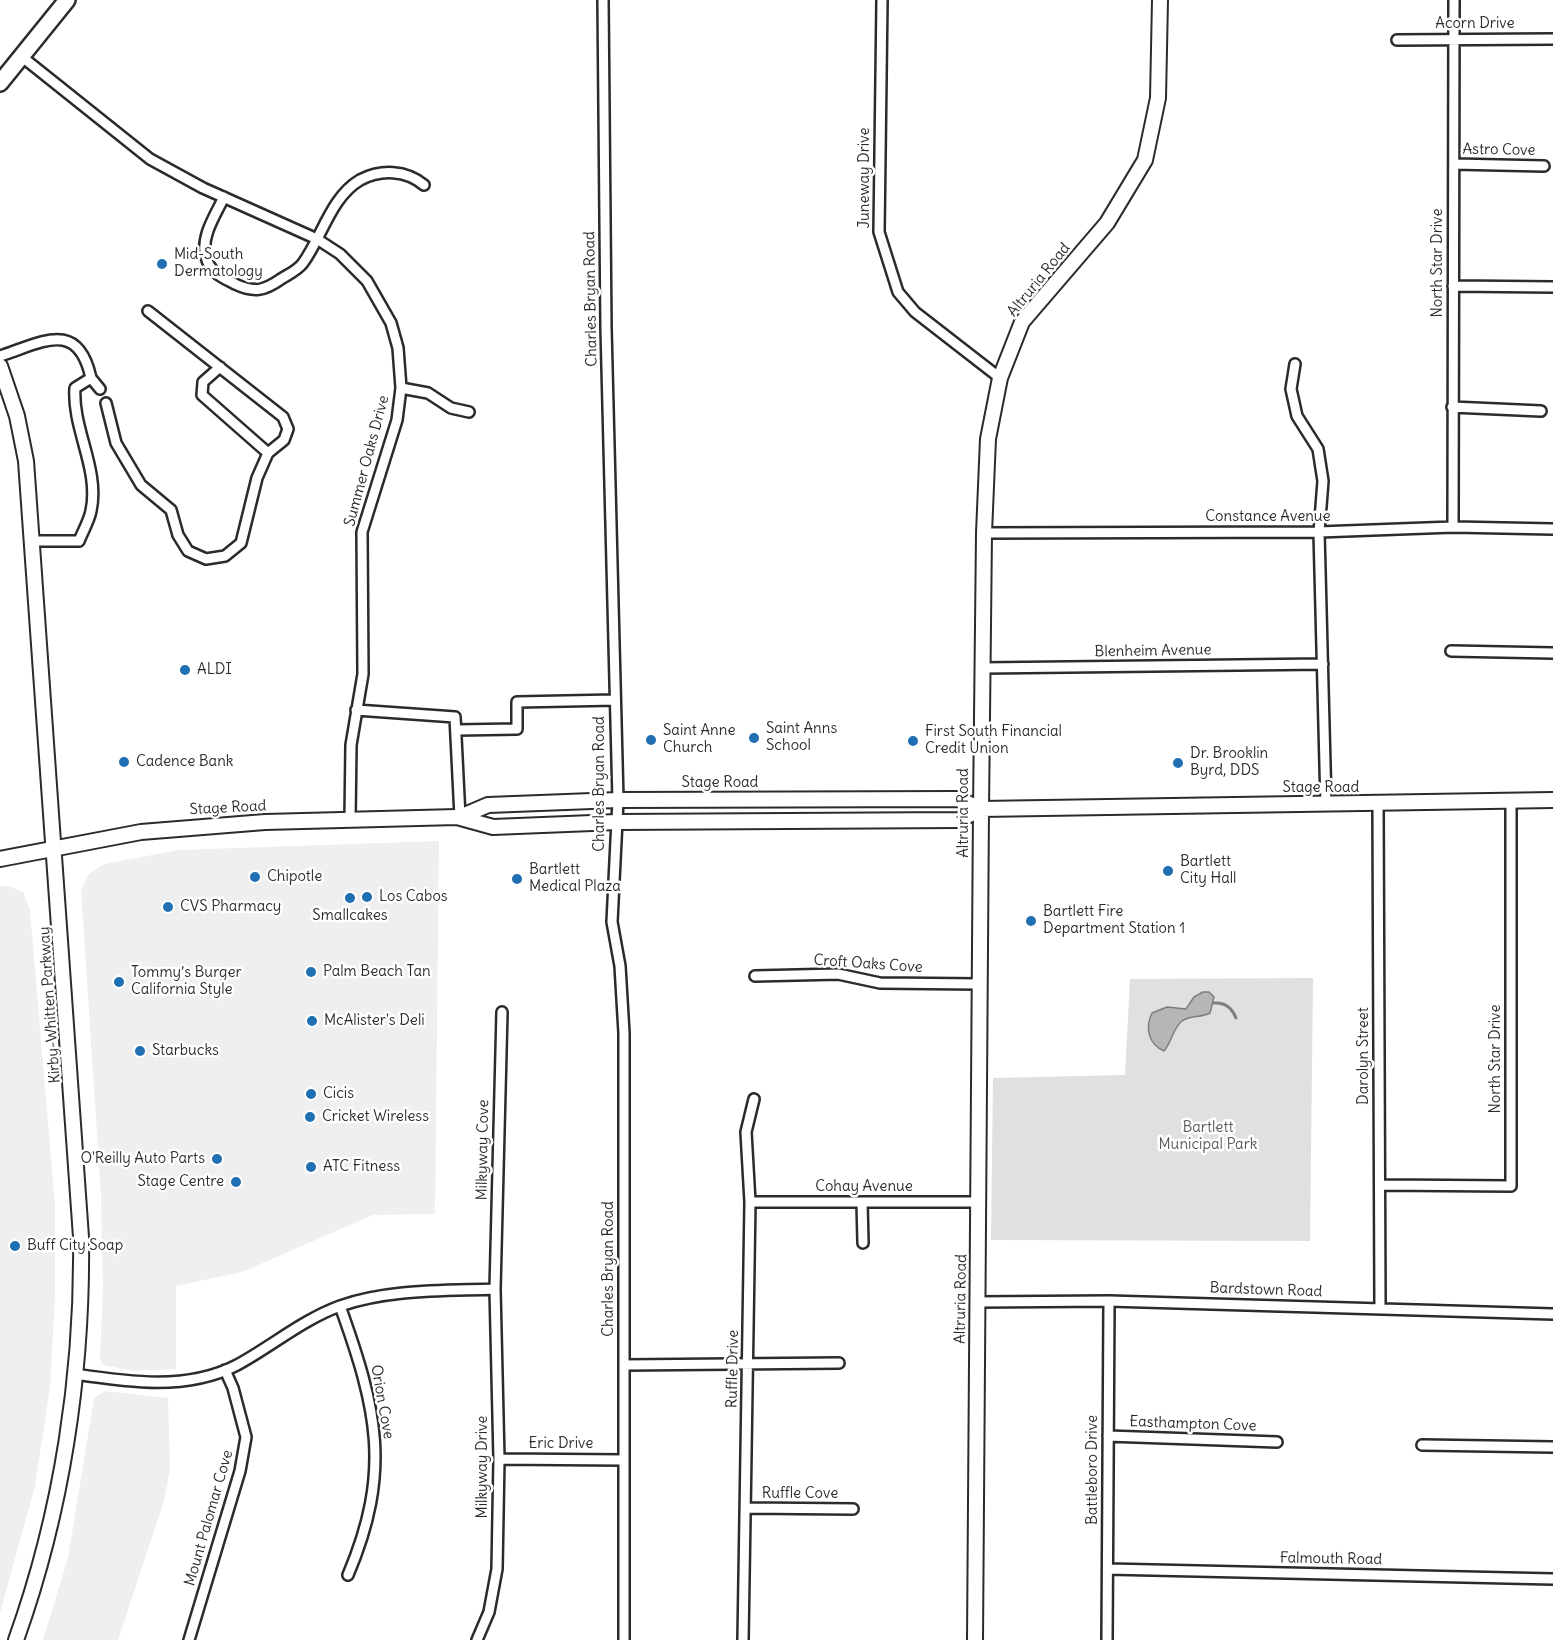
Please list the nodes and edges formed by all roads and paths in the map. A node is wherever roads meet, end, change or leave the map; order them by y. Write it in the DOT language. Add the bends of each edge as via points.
graph roads {
  1 [pos="67,0"];
  2 [pos="603,0"];
  3 [pos="882,0"];
  4 [pos="1160,0"];
  5 [pos="1454,0"];
  6 [pos="1453,38"];
  7 [pos="1553,39"];
  8 [pos="1397,40"];
  9 [pos="21,56"];
  10 [pos="0,83"];
  11 [pos="1454,164"];
  12 [pos="1544,166"];
  13 [pos="424,185"];
  14 [pos="224,197"];
  15 [pos="317,239"];
  16 [pos="1453,286"];
  17 [pos="1553,287"];
  18 [pos="148,311"];
  19 [pos="0,356"];
  20 [pos="1295,364"];
  21 [pos="0,366"];
  22 [pos="220,367"];
  23 [pos="91,378"];
  24 [pos="1000,378"];
  25 [pos="401,388"];
  26 [pos="100,389"];
  27 [pos="106,403"];
  28 [pos="1452,407"];
  29 [pos="1540,411"];
  30 [pos="469,412"];
  31 [pos="268,453"];
  32 [pos="1453,527"];
  33 [pos="1553,529"];
  34 [pos="1319,532"];
  35 [pos="984,533"];
  36 [pos="30,541"];
  37 [pos="1451,651"];
  38 [pos="1553,653"];
  39 [pos="1323,664"];
  40 [pos="983,668"];
  41 [pos="615,700"];
  42 [pos="356,710"];
  43 [pos="457,730"];
  44 [pos="790,799"];
  45 [pos="618,800"];
  46 [pos="1510,800"];
  47 [pos="1553,800"];
  48 [pos="1326,804"];
  49 [pos="1378,804"];
  50 [pos="981,809"];
  51 [pos="460,817"];
  52 [pos="350,819"];
  53 [pos="617,822"];
  54 [pos="790,822"];
  55 [pos="56,846"];
  56 [pos="0,859"];
  57 [pos="755,976"];
  58 [pos="979,984"];
  59 [pos="502,1012"];
  60 [pos="754,1099"];
  61 [pos="1380,1185"];
  62 [pos="750,1202"];
  63 [pos="862,1202"];
  64 [pos="978,1202"];
  65 [pos="863,1243"];
  66 [pos="495,1290"];
  67 [pos="1109,1301"];
  68 [pos="977,1302"];
  69 [pos="340,1306"];
  70 [pos="1380,1308"];
  71 [pos="1553,1314"];
  72 [pos="839,1363"];
  73 [pos="625,1365"];
  74 [pos="748,1366"];
  75 [pos="225,1370"];
  76 [pos="75,1374"];
  77 [pos="1108,1436"];
  78 [pos="1277,1442"];
  79 [pos="1422,1445"];
  80 [pos="1553,1447"];
  81 [pos="499,1459"];
  82 [pos="622,1460"];
  83 [pos="747,1508"];
  84 [pos="853,1509"];
  85 [pos="1108,1569"];
  86 [pos="348,1575"];
  87 [pos="1553,1579"];
  88 [pos="16,1640"];
  89 [pos="189,1640"];
  90 [pos="477,1640"];
  91 [pos="624,1640"];
  92 [pos="743,1640"];
  93 [pos="975,1640"];
  94 [pos="1107,1640"];
  1 -- 9 [label="main road"];
  2 -- 41 [label="street, Charles Bryan Road"];
  3 -- 24 [label="street, Juneway Drive" via="879,232 898,292 915,312"];
  4 -- 24 [label="main road, Altruria Road" via="1158,98 1145,160 1107,224 1022,322"];
  5 -- 6 [label="street, North Star Drive"];
  6 -- 7 [label="street, Acorn Drive"];
  6 -- 8 [label="street, Acorn Drive"];
  6 -- 11 [label="street, North Star Drive"];
  9 -- 10 [label="main road"];
  9 -- 14 [label="street, Summer Oaks Drive" via="150,159"];
  11 -- 12 [label="street, Astro Cove"];
  11 -- 16 [label="street, North Star Drive"];
  13 -- 15 [label="street" via="411,174 396,173 358,181 343,195"];
  14 -- 15 [label="street, Summer Oaks Drive"];
  14 -- 15 [label="street" via="207,236 206,257 216,274 245,288 257,291 269,287 299,268"];
  15 -- 25 [label="street, Summer Oaks Drive" via="356,269 376,295 395,336"];
  16 -- 17 [label="street"];
  16 -- 28 [label="street, North Star Drive"];
  18 -- 22 [label="street"];
  19 -- 23 [label="street" via="66,338 87,361"];
  20 -- 34 [label="street" via="1291,389 1297,416 1318,449 1323,481"];
  21 -- 36 [label="main road, Kirby-Whitten Parkway" via="17,416 26,461"];
  22 -- 31 [label="street" via="203,382 202,395"];
  22 -- 31 [label="street" via="283,417 288,429 284,440"];
  23 -- 26 [label="street"];
  23 -- 36 [label="street" via="75,387 74,403 92,481 91,511 79,541"];
  24 -- 35 [label="main road, Altruria Road" via="988,438"];
  25 -- 30 [label="street" via="428,393 452,408"];
  25 -- 42 [label="street, Summer Oaks Drive" via="397,420 362,532 364,657"];
  27 -- 31 [label="street" via="116,443 141,485 171,510 178,535 188,551 206,559 225,556 241,543 257,478"];
  28 -- 29 [label="street"];
  28 -- 32 [label="street, North Star Drive"];
  32 -- 33 [label="street, Constance Avenue"];
  32 -- 34 [label="street, Constance Avenue"];
  34 -- 35 [label="street, Constance Avenue"];
  34 -- 39 [label="street"];
  35 -- 40 [label="main road, Altruria Road"];
  36 -- 55 [label="main road, Kirby-Whitten Parkway"];
  37 -- 38 [label="street"];
  39 -- 40 [label="street, Blenheim Avenue"];
  39 -- 48 [label="street"];
  40 -- 50 [label="main road, Altruria Road"];
  41 -- 43 [label="street" via="517,702 517,729"];
  41 -- 45 [label="street, Charles Bryan Road"];
  42 -- 43 [label="street" via="450,715 455,717"];
  42 -- 52 [label="street, Summer Oaks Drive" via="350,756"];
  43 -- 51 [label="street"];
  44 -- 45 [label="main road, Stage Road"];
  44 -- 50 [label="main road, Stage Road" via="958,799"];
  44 -- 54 [label="main road"];
  45 -- 51 [label="main road, Stage Road" via="488,805"];
  45 -- 53 [label="street, Charles Bryan Road"];
  46 -- 47 [label="main road, Stage Road"];
  46 -- 49 [label="main road, Stage Road"];
  46 -- 61 [label="street, North Star Drive" via="1511,1186"];
  48 -- 49 [label="main road, Stage Road"];
  48 -- 50 [label="main road, Stage Road"];
  49 -- 61 [label="street, Darolyn Street"];
  50 -- 54 [label="main road, Stage Road" via="959,820"];
  50 -- 58 [label="main road, Altruria Road"];
  51 -- 52 [label="main road, Stage Road"];
  51 -- 53 [label="main road, Stage Road" via="493,827"];
  52 -- 55 [label="main road, Stage Road" via="169,828"];
  53 -- 54 [label="main road, Stage Road"];
  53 -- 73 [label="street, Charles Bryan Road" via="612,922 620,966 624,1033"];
  55 -- 56 [label="main road, Stage Road"];
  55 -- 76 [label="main road, Kirby-Whitten Parkway" via="80,1205"];
  57 -- 58 [label="street, Croft Oaks Cove" via="838,974 880,983"];
  58 -- 64 [label="main road, Altruria Road"];
  59 -- 66 [label="street, Milkyway Cove"];
  60 -- 62 [label="street, Ruffle Drive" via="746,1132"];
  61 -- 70 [label="street, Darolyn Street"];
  62 -- 63 [label="street, Cohay Avenue"];
  62 -- 74 [label="street, Ruffle Drive"];
  63 -- 64 [label="street, Cohay Avenue"];
  63 -- 65 [label="street"];
  64 -- 68 [label="main road, Altruria Road"];
  66 -- 69 [label="street" via="426,1292"];
  66 -- 81 [label="street, Milkyway Drive"];
  67 -- 68 [label="street, Bardstown Road"];
  67 -- 70 [label="street, Bardstown Road"];
  67 -- 77 [label="street, Battleboro Drive"];
  68 -- 93 [label="main road, Altruria Road"];
  69 -- 75 [label="street" via="310,1319"];
  69 -- 86 [label="street, Orion Cove" via="371,1408 376,1453 374,1494 363,1541"];
  70 -- 71 [label="street, Bardstown Road"];
  72 -- 74 [label="street"];
  73 -- 74 [label="street"];
  73 -- 82 [label="street, Charles Bryan Road"];
  74 -- 83 [label="street, Ruffle Drive"];
  75 -- 76 [label="street" via="185,1380 150,1383"];
  75 -- 89 [label="street, Mount Palomar Cove" via="234,1388 246,1437 237,1481"];
  76 -- 88 [label="main road, Kirby-Whitten Parkway" via="55,1499"];
  77 -- 78 [label="street, Easthampton Cove"];
  77 -- 85 [label="street, Battleboro Drive"];
  79 -- 80 [label="street"];
  81 -- 82 [label="street, Eric Drive"];
  81 -- 90 [label="street, Milkyway Drive" via="496,1582"];
  82 -- 91 [label="street, Charles Bryan Road"];
  83 -- 84 [label="street, Ruffle Cove"];
  83 -- 92 [label="street, Ruffle Drive"];
  85 -- 87 [label="street, Falmouth Road"];
  85 -- 94 [label="street, Battleboro Drive"];
}
